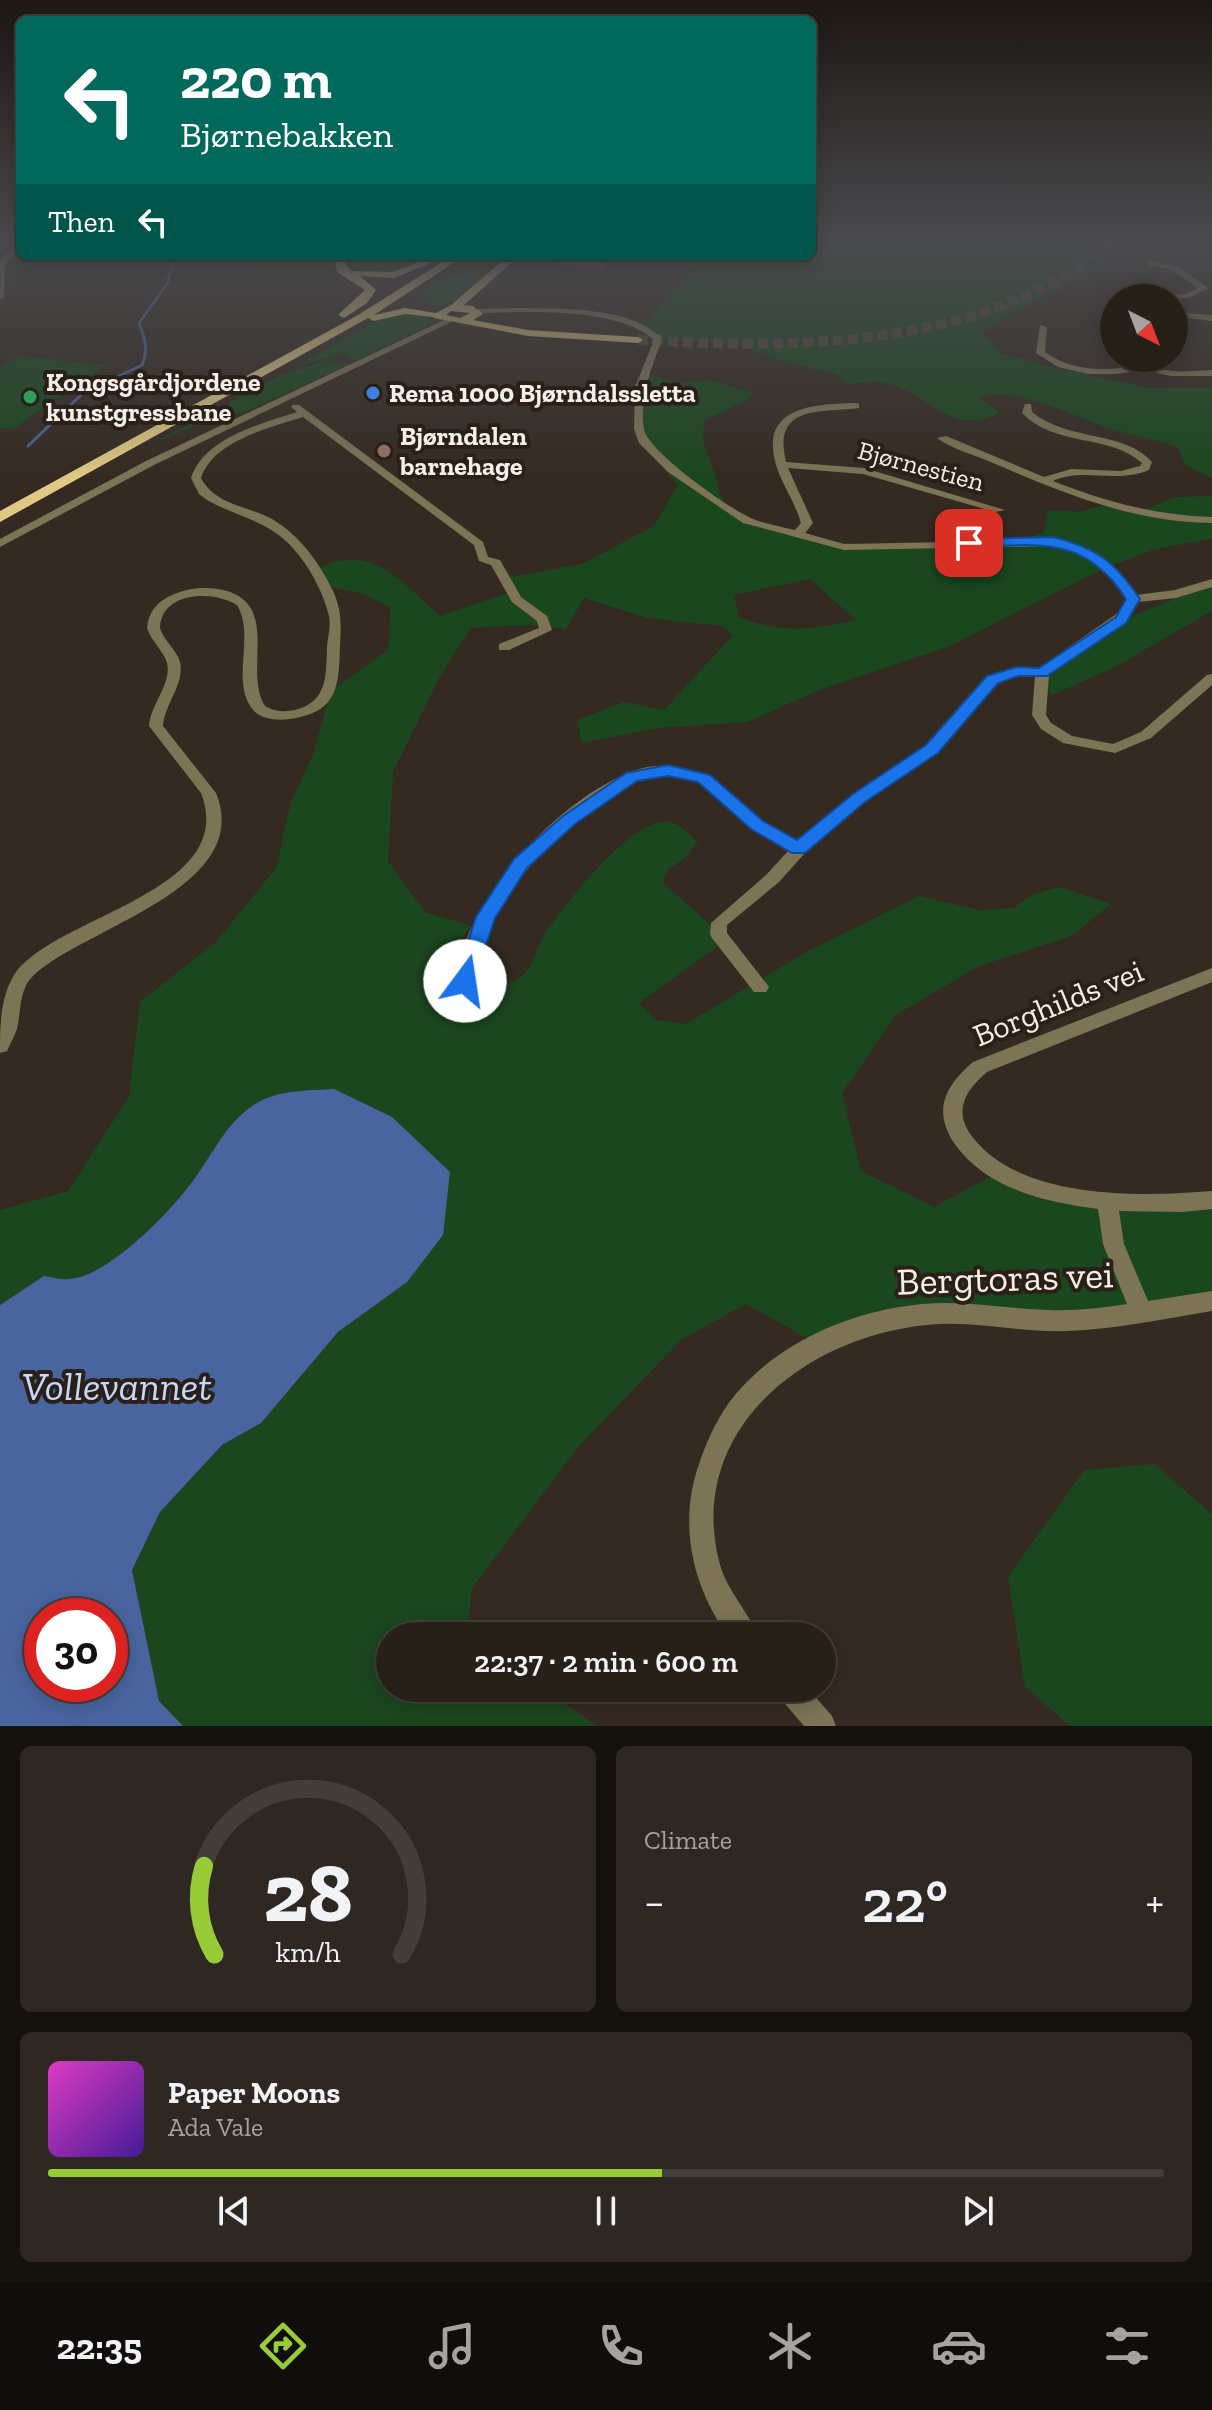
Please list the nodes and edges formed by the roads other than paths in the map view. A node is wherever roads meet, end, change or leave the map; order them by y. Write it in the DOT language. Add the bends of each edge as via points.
graph roads {
  1 [pos="340,319"];
  2 [pos="347,319"];
  3 [pos="353,319"];
  4 [pos="371,319"];
  5 [pos="443,319"];
  6 [pos="465,319"];
  7 [pos="491,319"];
  8 [pos="596,319"];
  9 [pos="1043,327"];
  10 [pos="322,335"];
  11 [pos="1100,371"];
  12 [pos="1164,372"];
  13 [pos="1212,373"];
  14 [pos="284,398"];
  15 [pos="856,406"];
  16 [pos="1028,406"];
  17 [pos="304,413"];
  18 [pos="942,438"];
  19 [pos="783,465"];
  20 [pos="1047,480"];
  21 [pos="0,506"];
  22 [pos="999,510"];
  23 [pos="0,517"];
  24 [pos="1212,520"];
  25 [pos="798,534"];
  26 [pos="0,544"];
  27 [pos="1212,583"];
  28 [pos="1133,599"];
  29 [pos="504,647"];
  30 [pos="1042,672"];
  31 [pos="1212,678"];
  32 [pos="799,849"];
  33 [pos="1212,975"];
  34 [pos="471,987"];
  35 [pos="760,987"];
  36 [pos="0,1046"];
  37 [pos="1212,1200"];
  38 [pos="1108,1202"];
  39 [pos="1212,1301"];
  40 [pos="1141,1310"];
  41 [pos="734,1622"];
  42 [pos="802,1702"];
  43 [pos="822,1726"];
  1 -- 10 [label="highway"];
  2 -- 10 [label="highway"];
  3 -- 10 [label="highway"];
  4 -- 10 [label="highway"];
  5 -- 14 [label="street"];
  6 -- 7 [label="main road" via="528,333 638,340 517,329"];
  8 -- 25 [label="street" via="647,327 657,342 640,387 639,429 649,450 747,521"];
  9 -- 11 [label="street" via="1040,353"];
  10 -- 21 [label="highway"];
  10 -- 23 [label="highway"];
  12 -- 13 [label="street"];
  14 -- 17 [label="street"];
  14 -- 26 [label="street"];
  15 -- 19 [label="street, Bjørnestien" via="811,408 786,420 776,437"];
  16 -- 20 [label="street" via="1027,413 1044,427 1132,450 1147,462 1131,473 1062,471"];
  17 -- 29 [label="street" via="479,544 483,559 496,563 516,599 543,619 546,630"];
  17 -- 36 [label="street" via="207,456 199,487 275,525 323,584 336,621 336,672 330,690 301,712 265,712 252,688 251,644 241,602 205,592 160,609 155,633 174,668 156,726 202,782 214,807 216,828 203,856 164,889 25,974 15,989 13,1016"];
  18 -- 20 [label="street"];
  19 -- 22 [label="street, Bjørnestien" via="864,471"];
  19 -- 25 [label="street, Bjørnestien" via="805,516"];
  20 -- 24 [label="street" via="1134,512"];
  25 -- 28 [label="street" via="864,548 1064,543 1109,566"];
  27 -- 28 [label="street"];
  28 -- 30 [label="street" via="1121,620"];
  30 -- 31 [label="street" via="1037,706 1046,726 1068,740 1115,749 1146,735"];
  30 -- 32 [label="street" via="1017,671 993,679 932,749 859,798"];
  32 -- 34 [label="street" via="757,825 704,778 668,771 632,777 560,827 521,864 476,938 465,974"];
  32 -- 35 [label="street" via="719,923 718,934"];
  33 -- 38 [label="street, Borghilds vei" via="996,1058 963,1081 953,1097 952,1121 963,1145 980,1162 1036,1186"];
  37 -- 38 [label="street, Borghilds vei"];
  38 -- 40 [label="street" via="1114,1249"];
  39 -- 40 [label="street, Bergtoras vei"];
  40 -- 41 [label="street, Bergtoras vei" via="1060,1321 932,1314 887,1320 840,1333 783,1367 728,1425 710,1462 702,1499 699,1535 707,1569"];
  42 -- 43 [label="street"];
}
